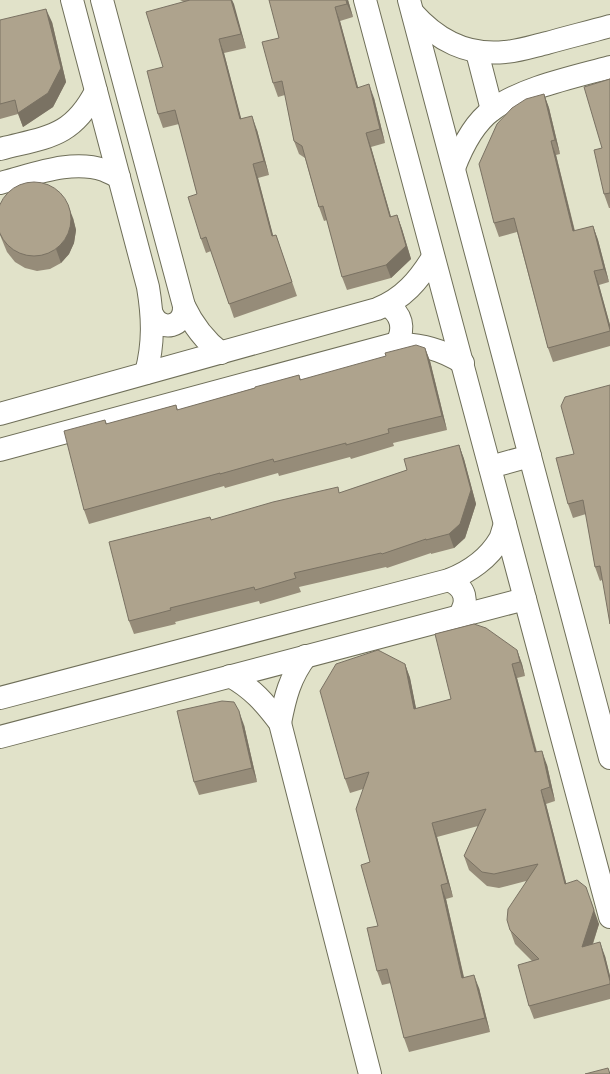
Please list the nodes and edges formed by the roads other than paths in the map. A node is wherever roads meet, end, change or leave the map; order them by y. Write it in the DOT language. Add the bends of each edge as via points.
graph roads {
  1 [pos="72,0"];
  2 [pos="102,0"];
  3 [pos="365,0"];
  4 [pos="411,7"];
  5 [pos="610,26"];
  6 [pos="477,52"];
  7 [pos="610,67"];
  8 [pos="96,91"];
  9 [pos="492,110"];
  10 [pos="54,135"];
  11 [pos="0,149"];
  12 [pos="63,167"];
  13 [pos="454,168"];
  14 [pos="118,177"];
  15 [pos="0,183"];
  16 [pos="433,257"];
  17 [pos="386,305"];
  18 [pos="184,306"];
  19 [pos="152,314"];
  20 [pos="397,343"];
  21 [pos="221,353"];
  22 [pos="463,363"];
  23 [pos="146,373"];
  24 [pos="0,414"];
  25 [pos="0,450"];
  26 [pos="530,456"];
  27 [pos="490,467"];
  28 [pos="505,524"];
  29 [pos="449,580"];
  30 [pos="525,599"];
  31 [pos="459,616"];
  32 [pos="306,656"];
  33 [pos="230,676"];
  34 [pos="1,697"];
  35 [pos="604,715"];
  36 [pos="280,723"];
  37 [pos="0,737"];
  38 [pos="610,758"];
  39 [pos="610,917"];
  40 [pos="370,1074"];
  1 -- 8 [label="street"];
  2 -- 18 [label="street"];
  3 -- 16 [label="street"];
  4 -- 6 [label="street" via="423,25 435,34 462,48"];
  4 -- 13 [label="street"];
  5 -- 6 [label="street" via="520,50"];
  6 -- 9 [label="street"];
  7 -- 9 [label="street" via="535,89"];
  8 -- 10 [label="street" via="79,117"];
  8 -- 14 [label="street"];
  9 -- 13 [label="street" via="465,142"];
  10 -- 11 [label="street"];
  10 -- 12 [label="street" via="61,142 64,152"];
  12 -- 14 [label="street" via="105,170"];
  12 -- 15 [label="street"];
  13 -- 26 [label="street"];
  14 -- 19 [label="street" via="148,287"];
  16 -- 17 [label="street" via="416,282"];
  16 -- 22 [label="street"];
  17 -- 20 [label="street" via="393,309 401,322 402,329"];
  17 -- 21 [label="street"];
  18 -- 19 [label="street" via="182,318 172,325 160,324"];
  18 -- 21 [label="street" via="199,332"];
  19 -- 23 [label="street" via="152,340"];
  20 -- 22 [label="street" via="436,349"];
  20 -- 25 [label="street"];
  21 -- 23 [label="street"];
  22 -- 27 [label="street"];
  23 -- 24 [label="street"];
  26 -- 27 [label="street"];
  26 -- 35 [label="street"];
  27 -- 28 [label="street"];
  28 -- 29 [label="street" via="500,539 478,564"];
  28 -- 30 [label="street"];
  29 -- 31 [label="street" via="457,584 465,598"];
  29 -- 34 [label="street"];
  30 -- 31 [label="street"];
  30 -- 39 [label="street"];
  31 -- 32 [label="street"];
  32 -- 33 [label="street"];
  32 -- 36 [label="street" via="296,670 289,687"];
  33 -- 36 [label="street" via="258,696"];
  33 -- 37 [label="street"];
  35 -- 38 [label="street"];
  36 -- 40 [label="street"];
}
